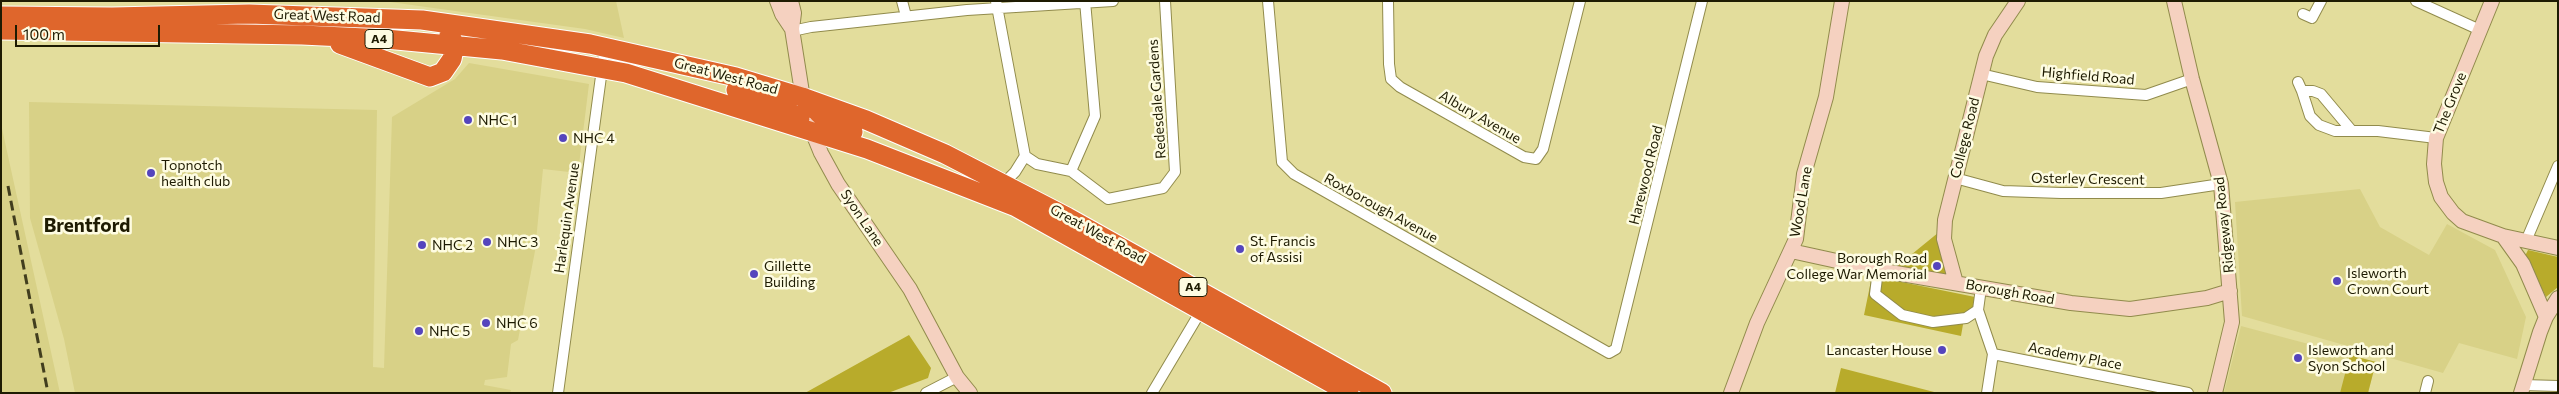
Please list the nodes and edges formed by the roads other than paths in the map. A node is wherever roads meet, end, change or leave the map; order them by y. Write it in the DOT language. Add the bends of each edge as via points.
graph roads {
  1 [pos="777,1"];
  2 [pos="791,1"];
  3 [pos="902,1"];
  4 [pos="1113,1"];
  5 [pos="1165,1"];
  6 [pos="1268,1"];
  7 [pos="1388,1"];
  8 [pos="1580,1"];
  9 [pos="1702,1"];
  10 [pos="1842,1"];
  11 [pos="2018,1"];
  12 [pos="2174,1"];
  13 [pos="2321,1"];
  14 [pos="2416,1"];
  15 [pos="2492,1"];
  16 [pos="1085,2"];
  17 [pos="997,5"];
  18 [pos="1,16"];
  19 [pos="906,16"];
  20 [pos="2308,18"];
  21 [pos="422,20"];
  22 [pos="1,30"];
  23 [pos="792,30"];
  24 [pos="2480,30"];
  25 [pos="302,35"];
  26 [pos="455,44"];
  27 [pos="605,47"];
  28 [pos="691,66"];
  29 [pos="602,67"];
  30 [pos="1981,74"];
  31 [pos="2192,79"];
  32 [pos="802,97"];
  33 [pos="812,130"];
  34 [pos="2352,131"];
  35 [pos="2436,138"];
  36 [pos="1025,156"];
  37 [pos="2558,166"];
  38 [pos="923,170"];
  39 [pos="1071,171"];
  40 [pos="1955,178"];
  41 [pos="1003,184"];
  42 [pos="2221,184"];
  43 [pos="2503,236"];
  44 [pos="2526,241"];
  45 [pos="2558,248"];
  46 [pos="1791,251"];
  47 [pos="1878,270"];
  48 [pos="1956,282"];
  49 [pos="1981,288"];
  50 [pos="2230,291"];
  51 [pos="2558,298"];
  52 [pos="1202,309"];
  53 [pos="1978,310"];
  54 [pos="2546,317"];
  55 [pos="1610,353"];
  56 [pos="1993,354"];
  57 [pos="958,377"];
  58 [pos="2428,380"];
  59 [pos="2558,386"];
  60 [pos="2151,389"];
  61 [pos="2522,389"];
  62 [pos="558,393"];
  63 [pos="926,393"];
  64 [pos="970,393"];
  65 [pos="1152,393"];
  66 [pos="1350,393"];
  67 [pos="1382,393"];
  68 [pos="1731,393"];
  69 [pos="1987,393"];
  70 [pos="2188,393"];
  71 [pos="2215,393"];
  72 [pos="2425,393"];
  1 -- 23 [label="street, Syon Lane"];
  2 -- 23 [label="street, Syon Lane" via="794,13"];
  3 -- 19 [label="street"];
  4 -- 16 [label="street"];
  5 -- 39 [label="street, Redesdale Gardens" via="1175,172 1163,188 1108,199"];
  6 -- 55 [label="street, Roxborough Avenue" via="1282,162 1294,174"];
  7 -- 8 [label="street, Albury Avenue" via="1391,78 1400,87 1524,157 1536,158 1543,149"];
  9 -- 55 [label="street, Harewood Road" via="1616,348"];
  10 -- 46 [label="street, Wood Lane" via="1826,97 1804,174 1796,239"];
  11 -- 30 [label="street, College Road" via="1995,34"];
  12 -- 31 [label="street, Ridgeway Road"];
  13 -- 20 [label="street"];
  14 -- 24 [label="street"];
  15 -- 24 [label="street, The Grove"];
  16 -- 17 [label="street"];
  16 -- 39 [label="street" via="1095,116"];
  17 -- 19 [label="street"];
  17 -- 36 [label="street"];
  18 -- 21 [label="highway, Great West Road / A4" via="249,14"];
  19 -- 23 [label="street"];
  21 -- 26 [label="highway" via="445,33"];
  21 -- 27 [label="highway, Great West Road / A4"];
  22 -- 25 [label="highway, Great West Road / A4"];
  23 -- 32 [label="street, Syon Lane"];
  24 -- 35 [label="street, The Grove"];
  25 -- 26 [label="highway, Great West Road / A4"];
  25 -- 26 [label="highway" via="364,51 420,75 430,76 443,72 449,66"];
  26 -- 29 [label="highway, Great West Road / A4"];
  27 -- 28 [label="highway, Great West Road / A4"];
  27 -- 29 [label="street, Harlequin Avenue"];
  28 -- 32 [label="highway, Great West Road / A4"];
  28 -- 33 [label="highway, A4" via="731,89 781,107 802,119"];
  29 -- 33 [label="highway, Great West Road / A4"];
  29 -- 62 [label="street, Harlequin Avenue"];
  30 -- 31 [label="street, Highfield Road" via="2037,87 2146,95"];
  30 -- 40 [label="street, College Road"];
  31 -- 42 [label="street, Ridgeway Road"];
  32 -- 33 [label="street, Syon Lane"];
  32 -- 38 [label="highway, A4" via="825,120 884,143"];
  32 -- 41 [label="highway, Great West Road / A4" via="873,122"];
  33 -- 38 [label="highway, Great West Road / A4"];
  33 -- 57 [label="street, Syon Lane" via="838,184 910,289"];
  34 -- 34 [label="street" via="2335,131 2319,125 2310,116 2300,86 2321,94"];
  34 -- 35 [label="street"];
  35 -- 43 [label="street, The Grove" via="2436,182 2447,205 2462,221"];
  36 -- 39 [label="street, Redesdale Gardens" via="1038,164"];
  36 -- 41 [label="street"];
  37 -- 44 [label="street"];
  38 -- 52 [label="highway, Great West Road / A4" via="1016,207"];
  40 -- 42 [label="street, Osterley Crescent" via="2003,191 2061,193 2161,193"];
  40 -- 48 [label="street, College Road" via="1944,228"];
  41 -- 67 [label="highway, Great West Road / A4"];
  42 -- 50 [label="street, Ridgeway Road"];
  43 -- 44 [label="street, The Grove"];
  43 -- 54 [label="street" via="2523,264"];
  44 -- 45 [label="street, The Grove"];
  46 -- 47 [label="street, Borough Road"];
  46 -- 68 [label="street, Wood Lane" via="1757,323"];
  47 -- 48 [label="street, Borough Road"];
  47 -- 53 [label="street" via="1875,294 1902,315 1933,322 1966,318"];
  48 -- 49 [label="street, Borough Road"];
  49 -- 50 [label="street, Borough Road" via="2130,309 2207,298"];
  49 -- 53 [label="street"];
  50 -- 71 [label="street, Ridgeway Road" via="2232,322"];
  51 -- 54 [label="street"];
  52 -- 65 [label="street"];
  52 -- 66 [label="highway, Great West Road / A4"];
  53 -- 56 [label="street"];
  54 -- 61 [label="street"];
  56 -- 60 [label="street, Academy Place"];
  56 -- 69 [label="street"];
  57 -- 63 [label="street"];
  57 -- 64 [label="street, Syon Lane"];
  58 -- 72 [label="street"];
  59 -- 61 [label="street"];
  60 -- 70 [label="street, Academy Place"];
}
